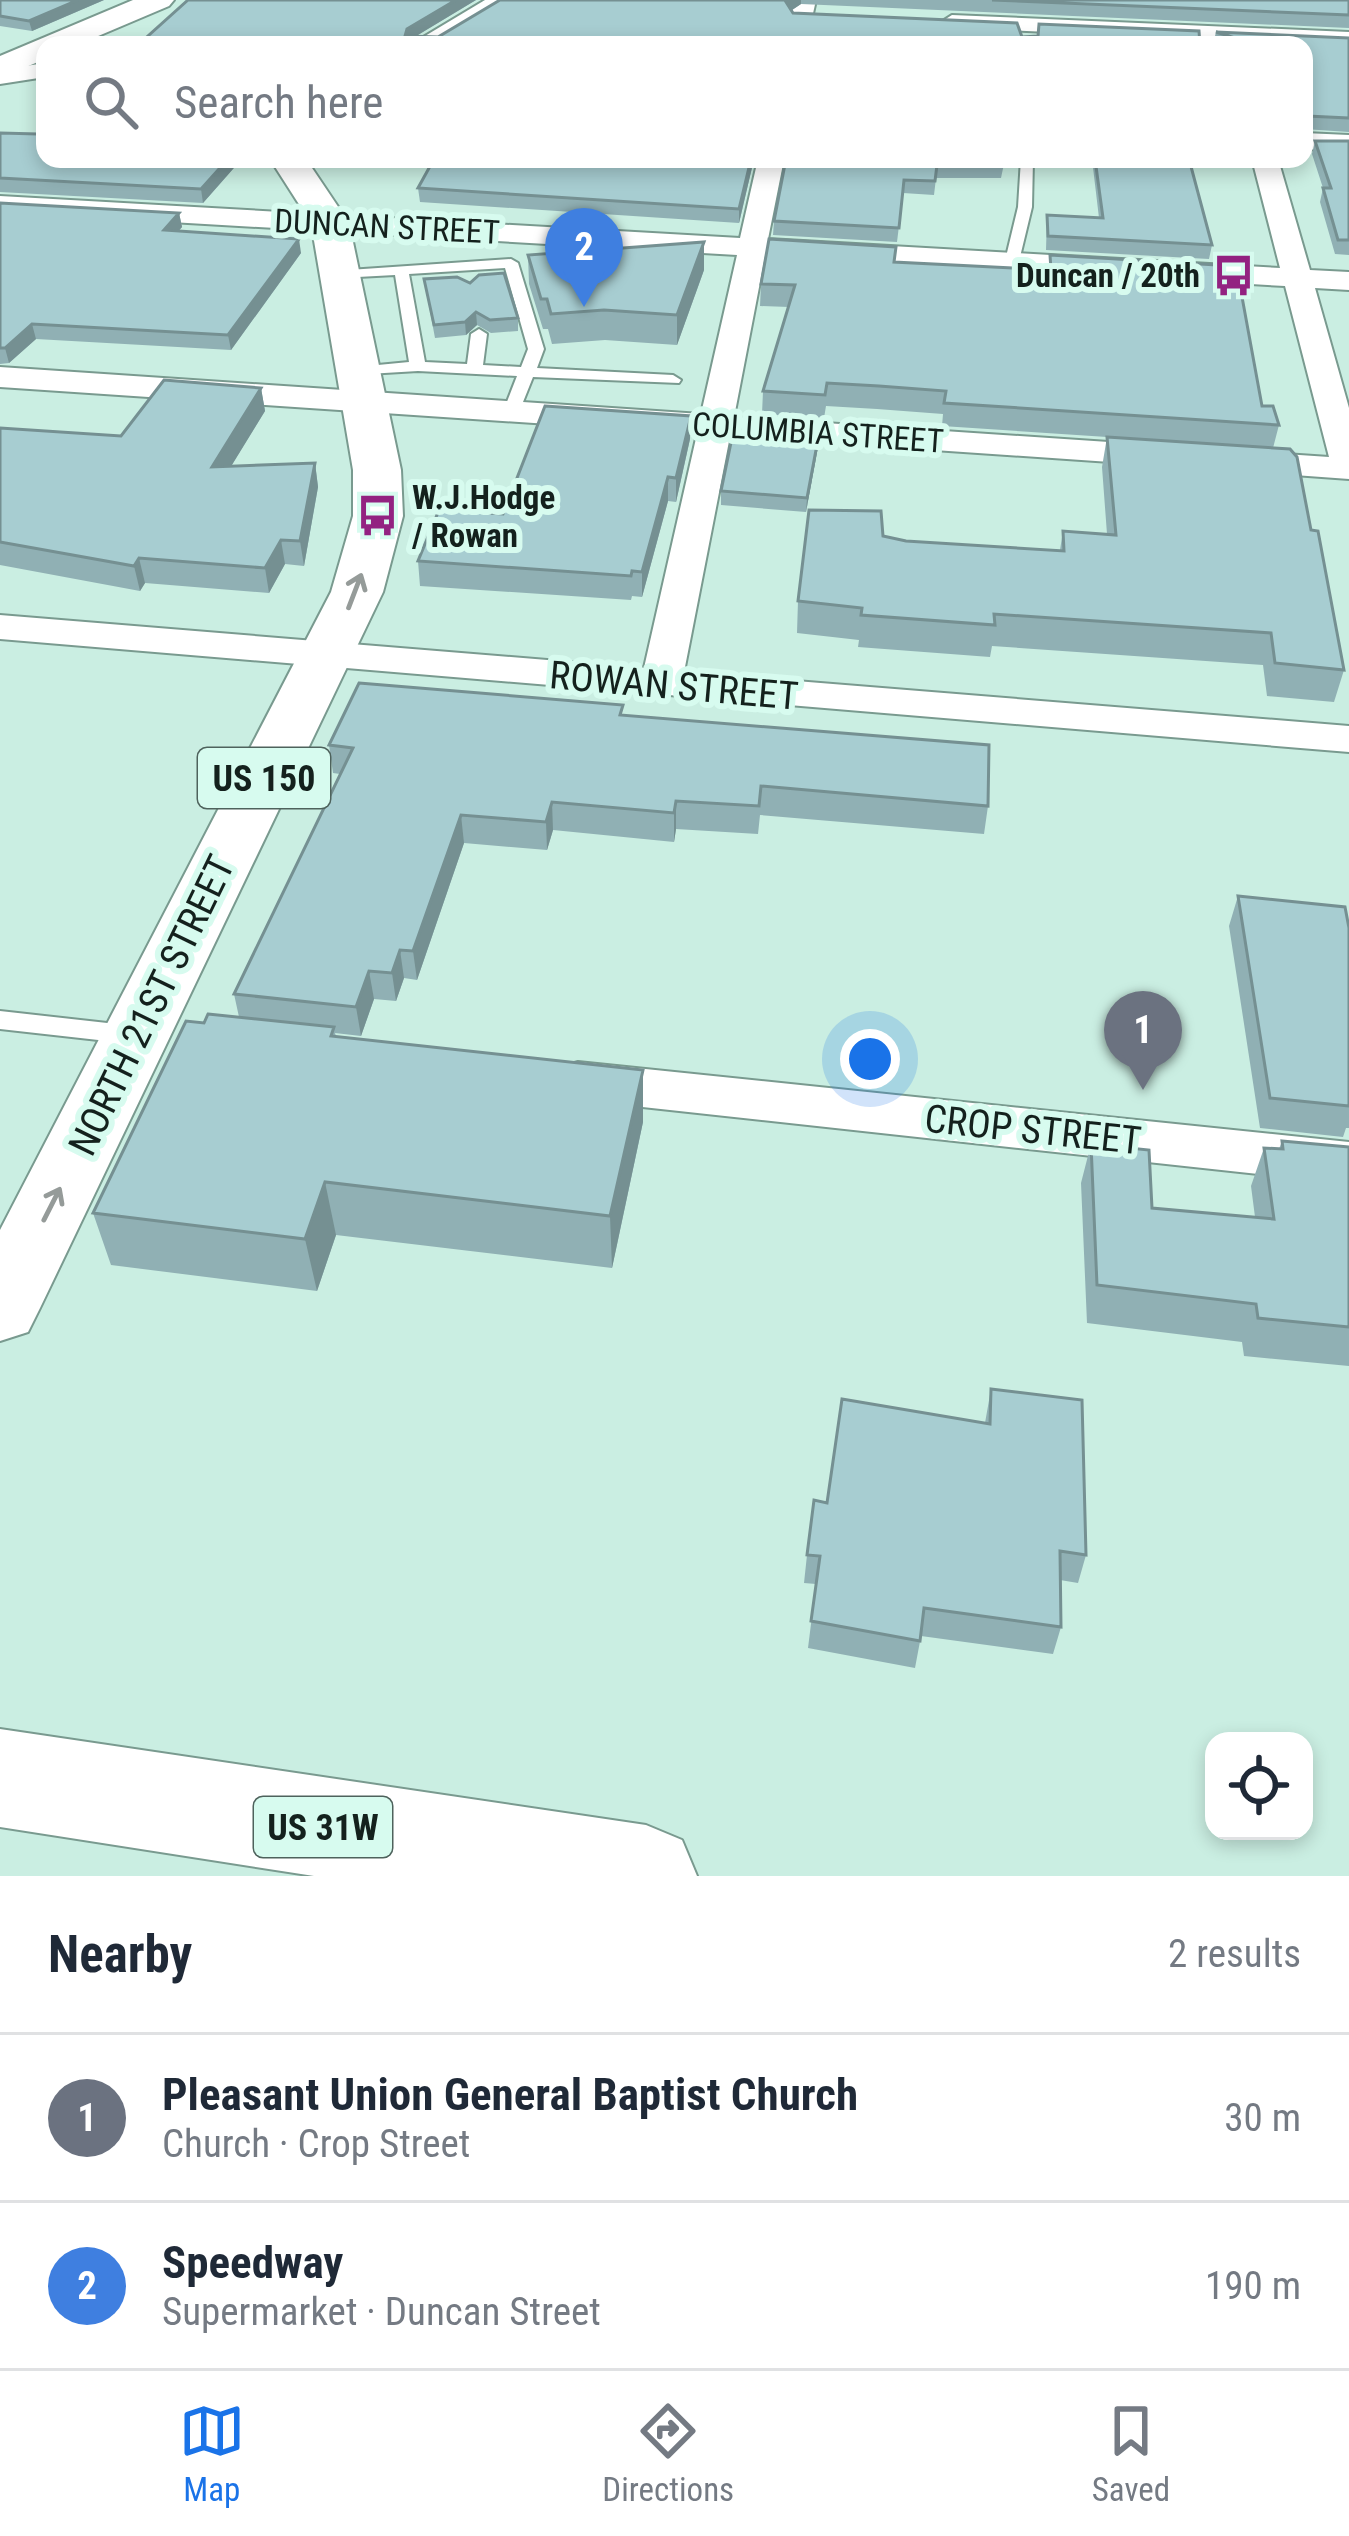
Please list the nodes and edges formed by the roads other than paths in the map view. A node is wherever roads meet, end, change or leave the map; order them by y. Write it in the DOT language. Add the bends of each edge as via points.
graph roads {
  1 [pos="501,0"];
  2 [pos="779,0"];
  3 [pos="1219,0"];
  4 [pos="152,2"];
  5 [pos="809,9"];
  6 [pos="936,21"];
  7 [pos="1026,35"];
  8 [pos="70,36"];
  9 [pos="124,36"];
  10 [pos="438,36"];
  11 [pos="1078,36"];
  12 [pos="1231,36"];
  13 [pos="1313,39"];
  14 [pos="1349,39"];
  15 [pos="36,52"];
  16 [pos="0,68"];
  17 [pos="36,71"];
  18 [pos="0,77"];
  19 [pos="1313,141"];
  20 [pos="1349,143"];
  21 [pos="294,168"];
  22 [pos="769,168"];
  23 [pos="1027,168"];
  24 [pos="1267,168"];
  25 [pos="0,204"];
  26 [pos="330,223"];
  27 [pos="470,231"];
  28 [pos="752,246"];
  29 [pos="1012,261"];
  30 [pos="511,263"];
  31 [pos="532,264"];
  32 [pos="463,267"];
  33 [pos="400,270"];
  34 [pos="339,274"];
  35 [pos="1298,278"];
  36 [pos="1349,281"];
  37 [pos="469,288"];
  38 [pos="479,334"];
  39 [pos="418,366"];
  40 [pos="475,369"];
  41 [pos="527,372"];
  42 [pos="0,377"];
  43 [pos="673,380"];
  44 [pos="360,387"];
  45 [pos="511,412"];
  46 [pos="718,425"];
  47 [pos="1349,469"];
  48 [pos="0,628"];
  49 [pos="326,655"];
  50 [pos="662,684"];
  51 [pos="1349,739"];
  52 [pos="0,1020"];
  53 [pos="160,1037"];
  54 [pos="541,1078"];
  55 [pos="1349,1163"];
  56 [pos="0,1308"];
  57 [pos="0,1778"];
  58 [pos="646,1876"];
  1 -- 10 [label="street"];
  2 -- 5 [label="street"];
  3 -- 12 [label="street"];
  4 -- 8 [label="main road"];
  4 -- 9 [label="main road"];
  6 -- 7 [label="street"];
  7 -- 11 [label="street"];
  13 -- 14 [label="street"];
  15 -- 16 [label="main road"];
  17 -- 18 [label="street"];
  19 -- 20 [label="street"];
  21 -- 26 [label="main road, NORTH 21ST STREET / US 150"];
  22 -- 28 [label="street"];
  23 -- 29 [label="lane"];
  24 -- 35 [label="street"];
  25 -- 26 [label="street, DUNCAN STREET"];
  26 -- 27 [label="street, DUNCAN STREET"];
  26 -- 34 [label="main road, NORTH 21ST STREET / US 150"];
  27 -- 28 [label="street, DUNCAN STREET"];
  27 -- 32 [label="lane"];
  28 -- 29 [label="street, DUNCAN STREET"];
  28 -- 46 [label="street"];
  29 -- 35 [label="street, DUNCAN STREET"];
  30 -- 31 [label="lane"];
  30 -- 32 [label="lane"];
  30 -- 41 [label="lane" via="536,349"];
  32 -- 33 [label="lane"];
  32 -- 37 [label="lane"];
  33 -- 34 [label="lane"];
  33 -- 39 [label="lane"];
  34 -- 44 [label="main road, NORTH 21ST STREET / US 150"];
  35 -- 36 [label="street, DUNCAN STREET"];
  35 -- 47 [label="street"];
  38 -- 40 [label="lane"];
  39 -- 40 [label="lane"];
  39 -- 44 [label="lane"];
  40 -- 41 [label="lane"];
  41 -- 43 [label="lane"];
  41 -- 45 [label="lane"];
  42 -- 44 [label="street, COLUMBIA STREET"];
  44 -- 45 [label="street, COLUMBIA STREET"];
  49 -- 44 [label="main road, NORTH 21ST STREET / US 150, one-way" via="358,592 378,516"];
  45 -- 46 [label="street, COLUMBIA STREET"];
  46 -- 47 [label="street, COLUMBIA STREET"];
  46 -- 50 [label="street"];
  48 -- 49 [label="street, ROWAN STREET"];
  49 -- 50 [label="street, ROWAN STREET"];
  49 -- 53 [label="main road, NORTH 21ST STREET / US 150"];
  50 -- 51 [label="street, ROWAN STREET"];
  52 -- 53 [label="lane"];
  56 -- 53 [label="main road, NORTH 21ST STREET / US 150, one-way"];
  54 -- 55 [label="street, CROP STREET"];
  57 -- 58 [label="main road, US 31W"];
}
